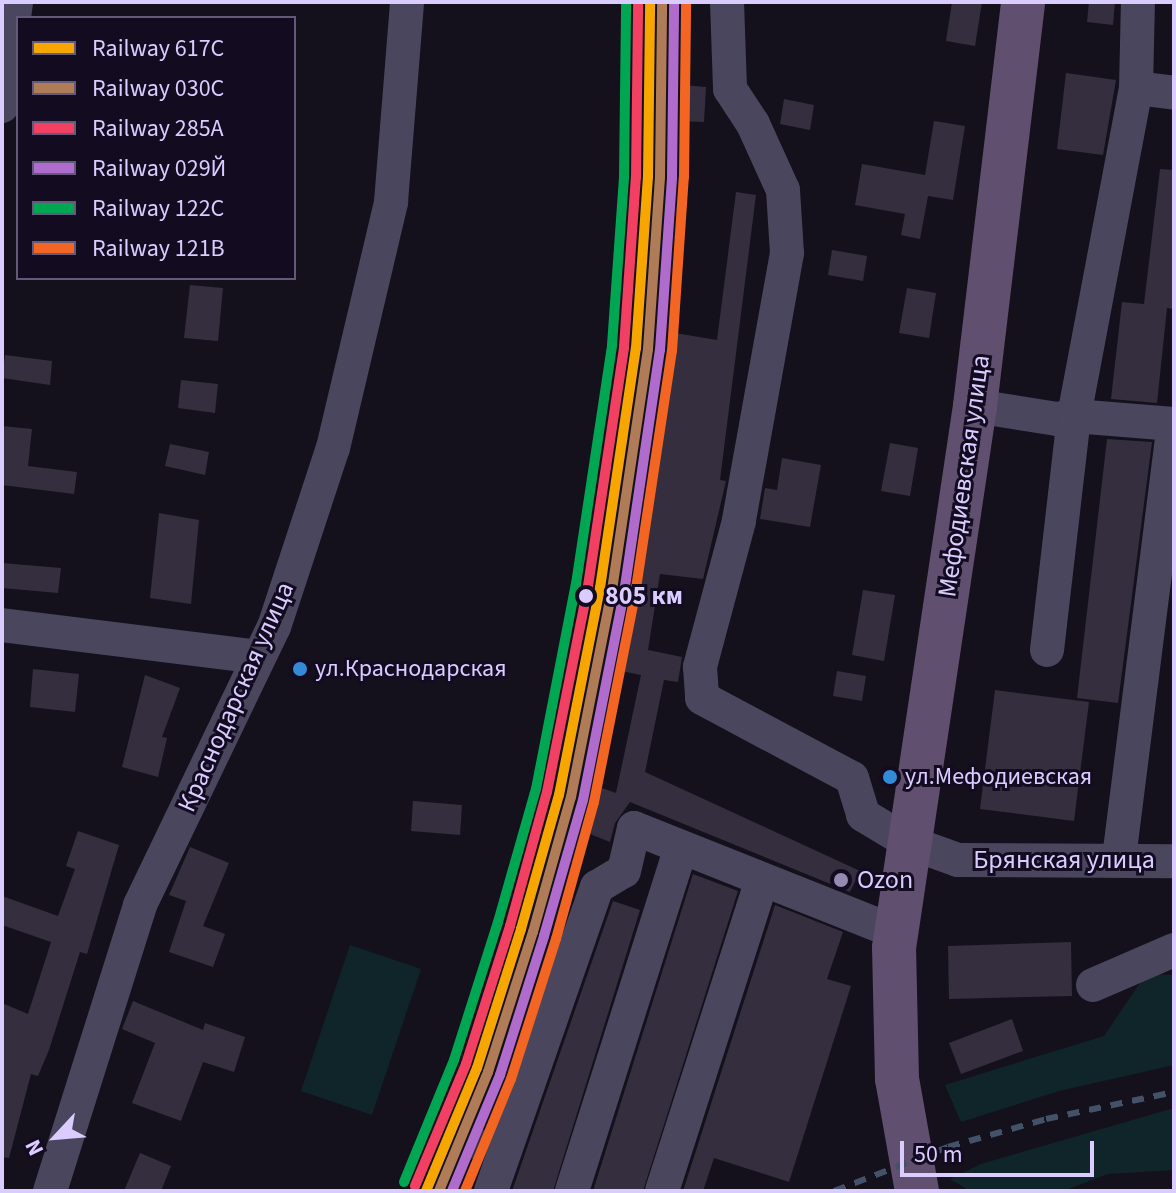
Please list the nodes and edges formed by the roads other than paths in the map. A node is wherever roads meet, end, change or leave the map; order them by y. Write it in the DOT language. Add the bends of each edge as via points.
graph roads {
  1 [pos="16,2"];
  2 [pos="407,2"];
  3 [pos="727,2"];
  4 [pos="1023,2"];
  5 [pos="1138,2"];
  6 [pos="1136,88"];
  7 [pos="1174,93"];
  8 [pos="2,106"];
  9 [pos="975,406"];
  10 [pos="1074,416"];
  11 [pos="1174,424"];
  12 [pos="1167,517"];
  13 [pos="2,625"];
  14 [pos="1047,650"];
  15 [pos="258,657"];
  16 [pos="908,842"];
  17 [pos="680,850"];
  18 [pos="1119,858"];
  19 [pos="1174,861"];
  20 [pos="762,880"];
  21 [pos="895,940"];
  22 [pos="1174,950"];
  23 [pos="1093,985"];
  24 [pos="50,1191"];
  25 [pos="491,1191"];
  26 [pos="572,1191"];
  27 [pos="662,1191"];
  28 [pos="917,1191"];
  1 -- 8 [label="street"];
  2 -- 15 [label="street, Краснодарская улица" via="391,202 361,348 284,597"];
  3 -- 16 [label="street, Брянская улица" via="730,89 753,124 783,190 787,253 739,521 700,667 702,698 852,778 863,815"];
  4 -- 9 [label="main road, Мефодиевская улица"];
  5 -- 6 [label="street"];
  6 -- 7 [label="street"];
  6 -- 10 [label="street"];
  9 -- 10 [label="street" via="1057,419"];
  9 -- 16 [label="main road, Мефодиевская улица"];
  10 -- 11 [label="street"];
  10 -- 14 [label="street"];
  11 -- 12 [label="street"];
  12 -- 18 [label="street"];
  13 -- 15 [label="street"];
  15 -- 24 [label="street, Краснодарская улица" via="140,905"];
  16 -- 18 [label="street, Брянская улица" via="958,860"];
  16 -- 21 [label="main road, Мефодиевская улица"];
  17 -- 20 [label="street"];
  17 -- 25 [label="street" via="634,828 624,871 597,887"];
  17 -- 26 [label="street"];
  18 -- 19 [label="street, Брянская улица"];
  20 -- 21 [label="street"];
  20 -- 27 [label="street"];
  21 -- 28 [label="main road, Мефодиевская улица" via="897,1079"];
  22 -- 23 [label="street"];
}
